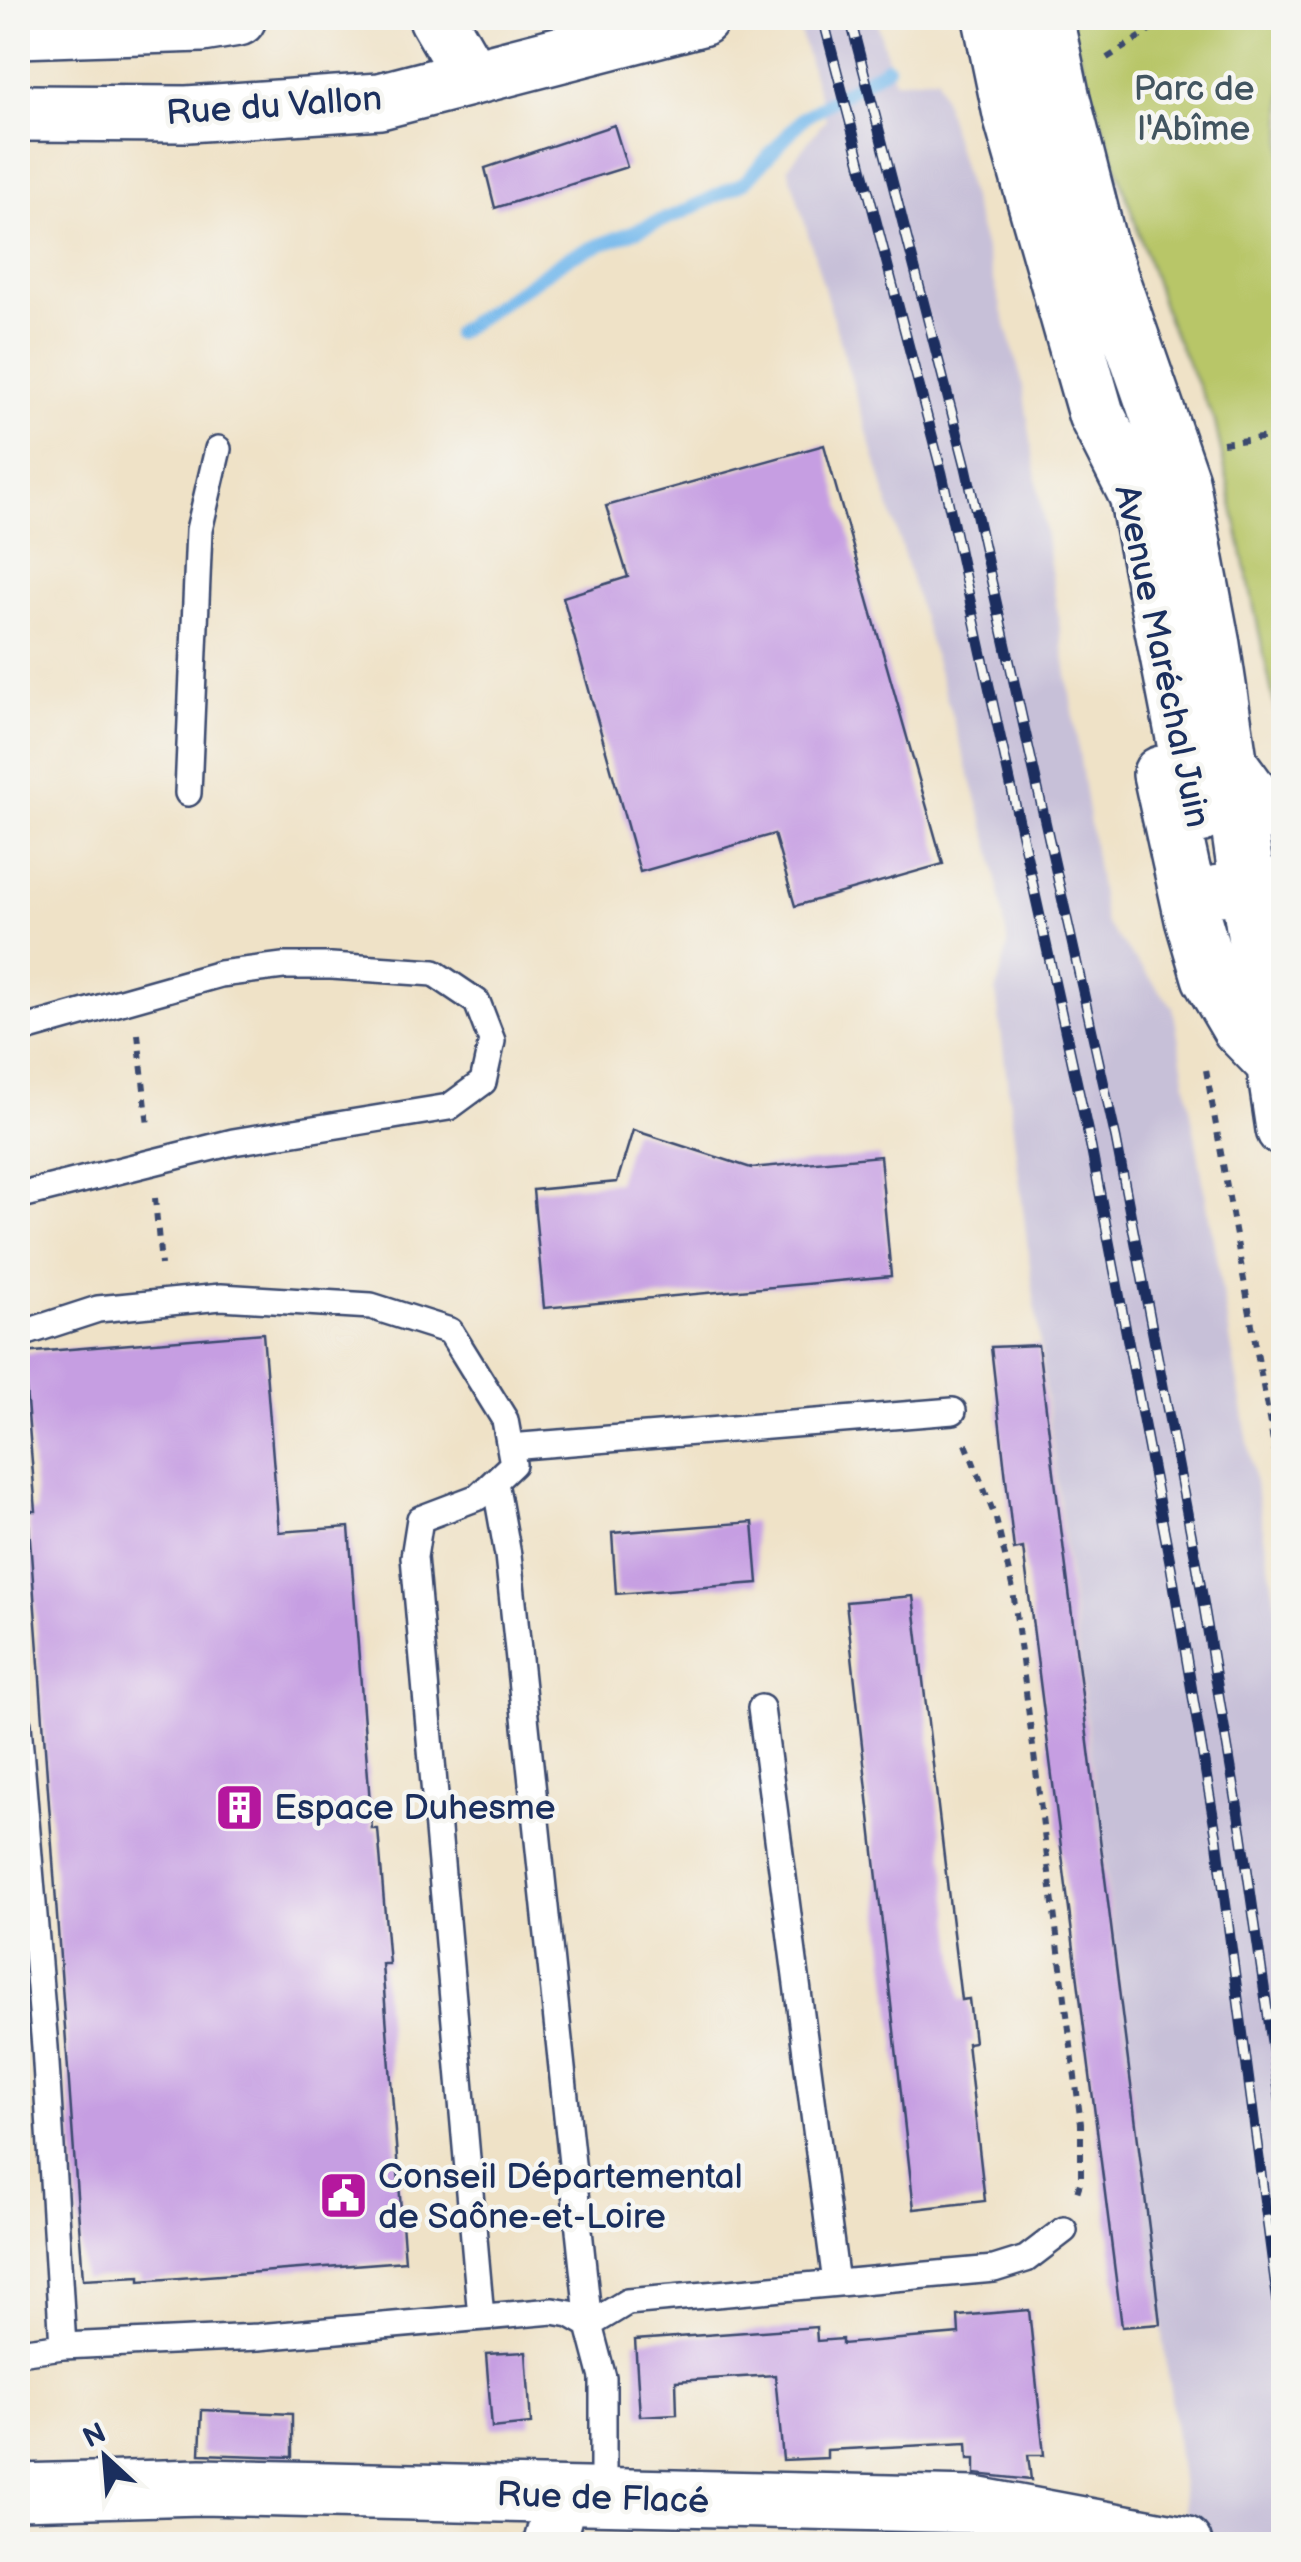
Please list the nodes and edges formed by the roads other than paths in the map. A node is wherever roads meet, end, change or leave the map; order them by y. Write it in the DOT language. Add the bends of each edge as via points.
graph roads {
  1 [pos="238,18"];
  2 [pos="437,18"];
  3 [pos="701,18"];
  4 [pos="1045,18"];
  5 [pos="987,20"];
  6 [pos="18,30"];
  7 [pos="568,34"];
  8 [pos="470,75"];
  9 [pos="18,113"];
  10 [pos="218,449"];
  11 [pos="1228,758"];
  12 [pos="188,793"];
  13 [pos="1284,820"];
  14 [pos="1246,906"];
  15 [pos="18,1031"];
  16 [pos="1277,1049"];
  17 [pos="1284,1129"];
  18 [pos="18,1196"];
  19 [pos="18,1335"];
  20 [pos="952,1410"];
  21 [pos="510,1447"];
  22 [pos="495,1482"];
  23 [pos="760,1708"];
  24 [pos="18,1725"];
  25 [pos="1064,2230"];
  26 [pos="836,2283"];
  27 [pos="481,2317"];
  28 [pos="589,2324"];
  29 [pos="63,2346"];
  30 [pos="18,2352"];
  31 [pos="18,2492"];
  32 [pos="571,2513"];
  33 [pos="1176,2543"];
  1 -- 6 [label="main road"];
  2 -- 8 [label="main road"];
  3 -- 7 [label="main road, Rue du Vallon"];
  4 -- 11 [label="main road, Avenue Maréchal Juin" via="1099,245 1182,481"];
  5 -- 14 [label="main road" via="1096,414 1108,513"];
  7 -- 8 [label="main road, Rue du Vallon"];
  8 -- 9 [label="main road, Rue du Vallon" via="380,102 186,114"];
  10 -- 12 [label="lane" via="200,530"];
  11 -- 13 [label="street" via="1264,808"];
  11 -- 14 [label="main road, Avenue Maréchal Juin"];
  14 -- 16 [label="main road"];
  14 -- 16 [label="main road" via="1210,977 1240,1028"];
  15 -- 18 [label="lane" via="220,974 332,966 434,973 477,1002 492,1041 484,1082 449,1106 233,1142"];
  16 -- 17 [label="main road"];
  19 -- 21 [label="lane" via="98,1309 221,1297 370,1306 450,1331 505,1420"];
  20 -- 21 [label="lane"];
  21 -- 22 [label="lane" via="513,1464"];
  22 -- 27 [label="lane" via="478,1497 420,1519 414,1557"];
  22 -- 28 [label="lane"];
  23 -- 26 [label="lane"];
  24 -- 29 [label="lane"];
  25 -- 26 [label="lane" via="1026,2258 994,2269"];
  26 -- 28 [label="lane" via="627,2302"];
  27 -- 28 [label="lane" via="553,2311"];
  27 -- 29 [label="lane"];
  28 -- 32 [label="lane" via="603,2378 602,2424"];
  29 -- 30 [label="lane"];
  31 -- 32 [label="main road, Rue de Flacé" via="201,2487"];
  32 -- 33 [label="main road, Rue de Flacé" via="975,2505"];
}
